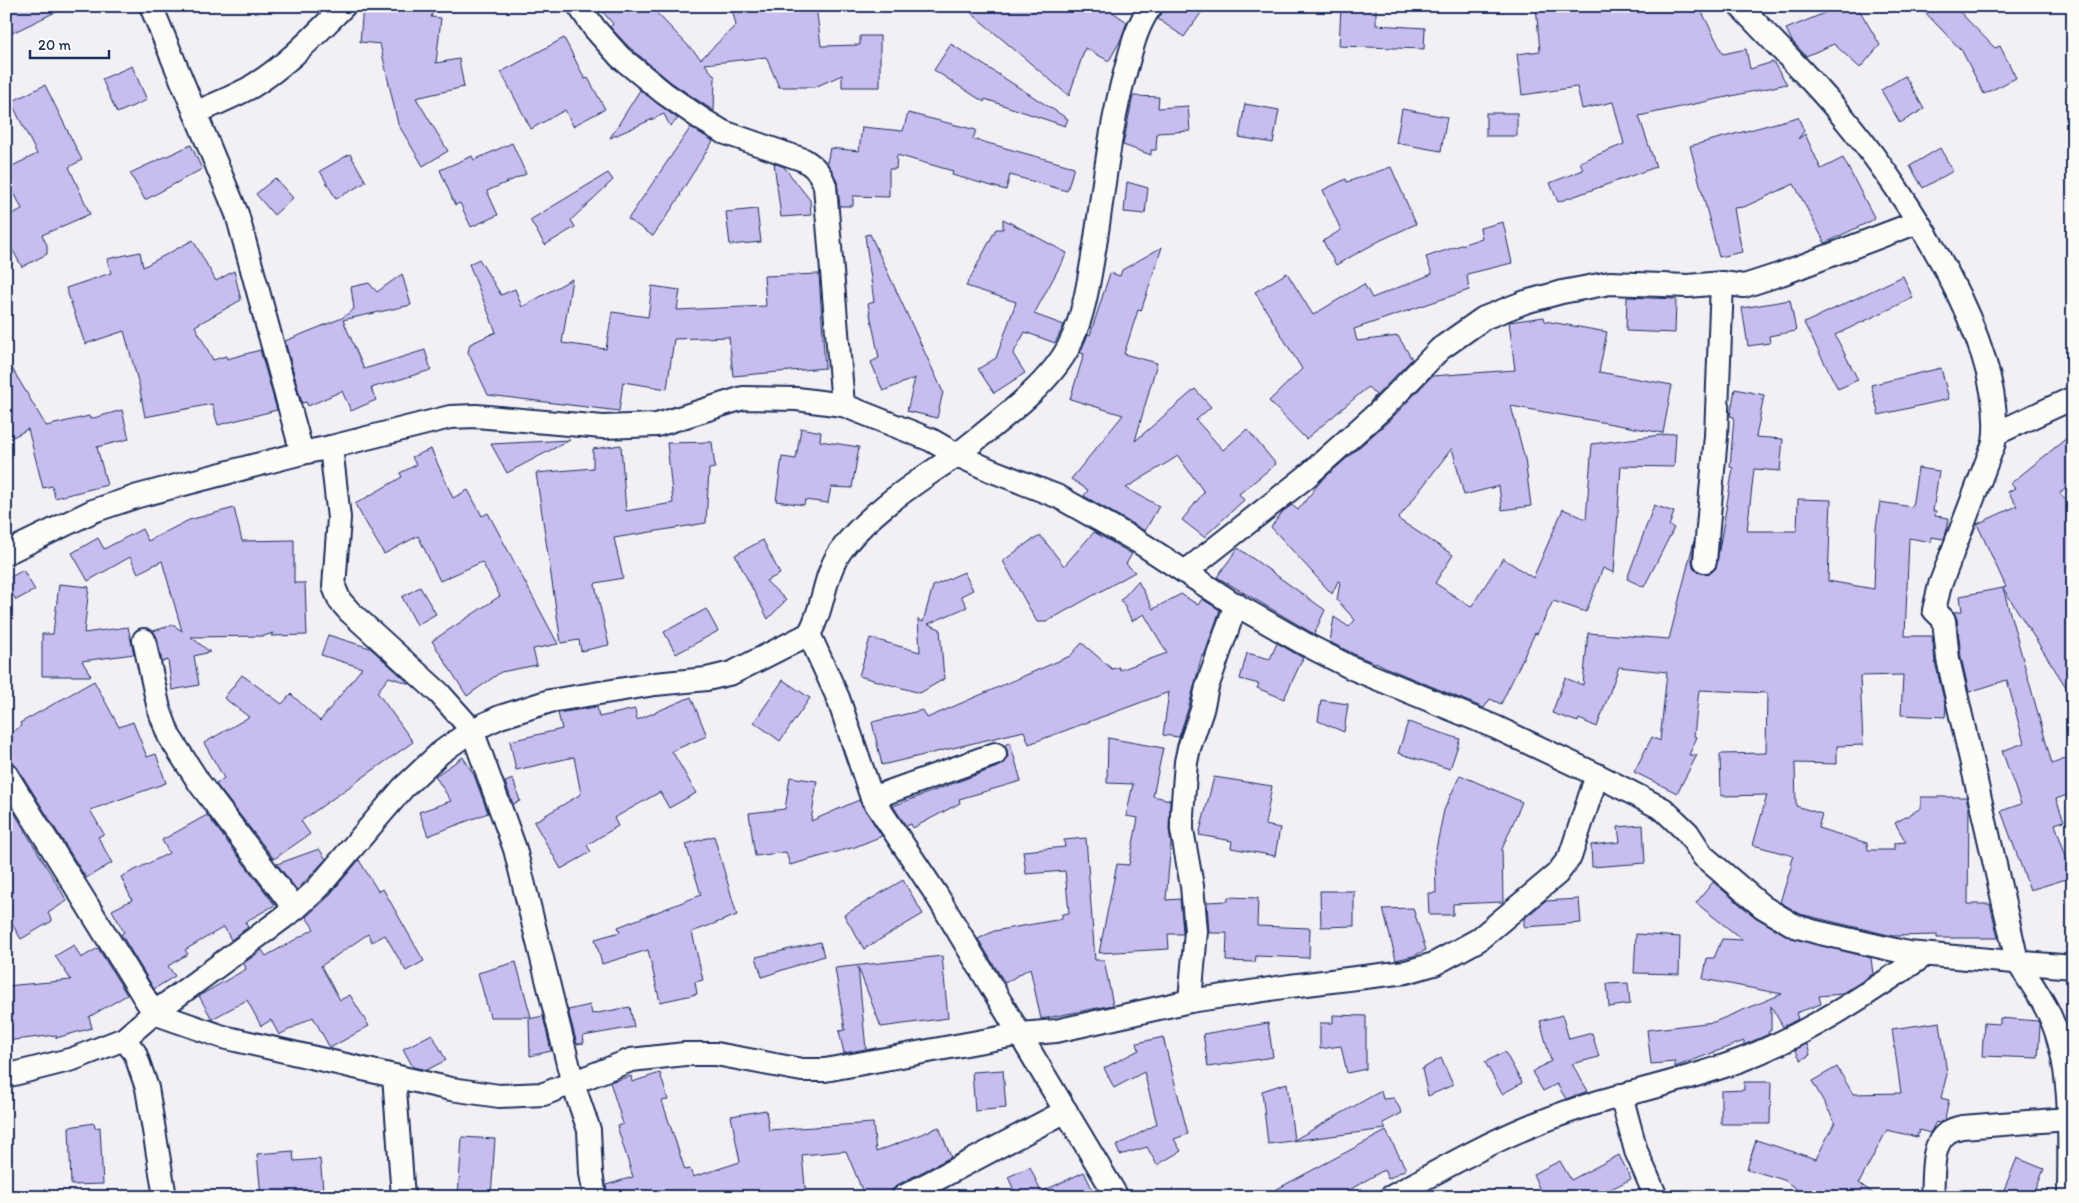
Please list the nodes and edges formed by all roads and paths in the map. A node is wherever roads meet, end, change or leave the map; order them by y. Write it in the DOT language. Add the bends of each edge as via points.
graph roads {
  1 [pos="151,6"];
  2 [pos="344,6"];
  3 [pos="579,6"];
  4 [pos="1151,6"];
  5 [pos="1740,6"];
  6 [pos="195,113"];
  7 [pos="1918,222"];
  8 [pos="1722,283"];
  9 [pos="2073,398"];
  10 [pos="843,405"];
  11 [pos="1995,434"];
  12 [pos="332,447"];
  13 [pos="302,452"];
  14 [pos="957,455"];
  15 [pos="6,553"];
  16 [pos="1705,561"];
  17 [pos="1185,572"];
  18 [pos="1236,604"];
  19 [pos="809,634"];
  20 [pos="144,640"];
  21 [pos="472,730"];
  22 [pos="994,754"];
  23 [pos="6,774"];
  24 [pos="1596,775"];
  25 [pos="872,798"];
  26 [pos="295,909"];
  27 [pos="1924,955"];
  28 [pos="2017,961"];
  29 [pos="2073,966"];
  30 [pos="1190,1001"];
  31 [pos="154,1013"];
  32 [pos="1021,1034"];
  33 [pos="124,1039"];
  34 [pos="6,1076"];
  35 [pos="394,1076"];
  36 [pos="573,1084"];
  37 [pos="1620,1095"];
  38 [pos="1066,1111"];
  39 [pos="2068,1118"];
  40 [pos="165,1197"];
  41 [pos="403,1197"];
  42 [pos="595,1197"];
  43 [pos="903,1197"];
  44 [pos="1117,1197"];
  45 [pos="1390,1197"];
  46 [pos="1656,1197"];
  47 [pos="1932,1197"];
  48 [pos="2069,1197"];
  1 -- 6 [label="street"];
  2 -- 6 [label="street" via="300,49 250,87"];
  3 -- 10 [label="street" via="620,57 664,93 723,132 804,160 822,177"];
  4 -- 14 [label="street" via="1135,37 1118,97 1088,287 1070,346 1054,369 1028,395"];
  5 -- 7 [label="street" via="1847,121"];
  6 -- 13 [label="street" via="243,231"];
  7 -- 8 [label="street" via="1744,286"];
  7 -- 11 [label="street" via="1961,302 1979,344 1994,395"];
  8 -- 16 [label="street" via="1716,436"];
  8 -- 17 [label="street" via="1688,286 1610,283 1524,302 1484,318 1440,349 1382,409 1306,477"];
  9 -- 11 [label="street"];
  10 -- 12 [label="street" via="798,399 742,398 657,425 603,427 476,416 450,417"];
  10 -- 14 [label="street" via="931,440"];
  11 -- 28 [label="street" via="1940,585 1934,610 1944,620 1948,659"];
  12 -- 13 [label="street"];
  12 -- 21 [label="street" via="339,518 334,587 340,601 438,693"];
  13 -- 15 [label="street" via="93,511"];
  14 -- 17 [label="street" via="1059,497"];
  14 -- 19 [label="street" via="904,491 869,520 839,553"];
  17 -- 18 [label="street"];
  18 -- 24 [label="street" via="1352,668 1495,727"];
  18 -- 30 [label="street" via="1206,687 1186,762 1182,830 1196,931"];
  19 -- 21 [label="street" via="732,673 707,680 655,684 550,701"];
  19 -- 25 [label="street" via="838,698"];
  20 -- 26 [label="street" via="159,709 169,736 200,784"];
  21 -- 26 [label="street" via="440,752 403,788 317,889"];
  21 -- 36 [label="street" via="515,849"];
  22 -- 25 [label="street"];
  23 -- 31 [label="street"];
  24 -- 27 [label="street" via="1662,809 1688,833 1703,856 1779,918 1816,932"];
  24 -- 30 [label="street" via="1570,857 1557,874 1478,940 1434,964 1406,972"];
  25 -- 32 [label="street" via="936,894"];
  26 -- 31 [label="street"];
  27 -- 28 [label="street"];
  27 -- 37 [label="street" via="1847,1008 1742,1060 1699,1075"];
  28 -- 29 [label="street"];
  28 -- 39 [label="street" via="2041,998 2058,1038 2064,1059"];
  30 -- 32 [label="street" via="1056,1031"];
  31 -- 33 [label="street"];
  31 -- 35 [label="street" via="223,1037"];
  32 -- 36 [label="street" via="825,1070 802,1070 716,1054 631,1060"];
  32 -- 38 [label="street"];
  33 -- 34 [label="street" via="73,1059"];
  33 -- 40 [label="street" via="135,1053 147,1088"];
  35 -- 36 [label="street" via="451,1090 499,1096 544,1094"];
  35 -- 41 [label="street"];
  36 -- 42 [label="street" via="588,1130"];
  37 -- 45 [label="street" via="1517,1131"];
  37 -- 46 [label="street" via="1636,1151"];
  38 -- 43 [label="street"];
  38 -- 44 [label="street"];
  39 -- 47 [label="street" via="1962,1127 1948,1132 1936,1150"];
  39 -- 48 [label="street"];
}
